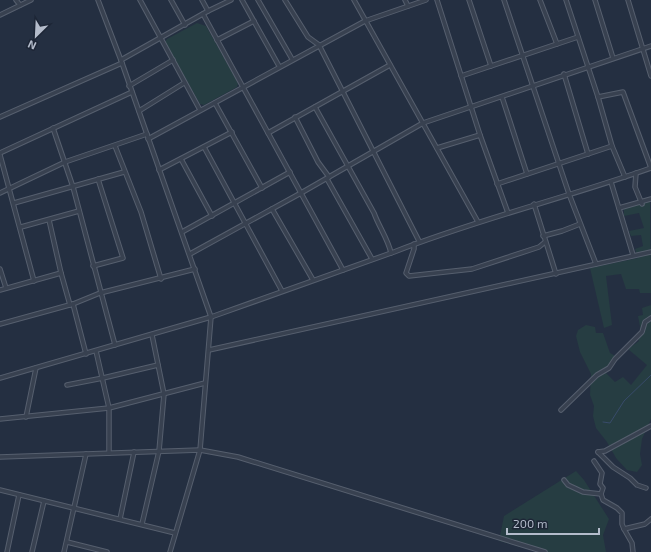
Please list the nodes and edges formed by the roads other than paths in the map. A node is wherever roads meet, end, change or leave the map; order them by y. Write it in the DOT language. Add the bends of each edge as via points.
graph roads {
  1 [pos="16,0"];
  2 [pos="31,0"];
  3 [pos="98,0"];
  4 [pos="140,0"];
  5 [pos="170,0"];
  6 [pos="202,0"];
  7 [pos="231,0"];
  8 [pos="242,0"];
  9 [pos="258,0"];
  10 [pos="286,0"];
  11 [pos="354,0"];
  12 [pos="405,0"];
  13 [pos="426,0"];
  14 [pos="437,0"];
  15 [pos="469,0"];
  16 [pos="504,0"];
  17 [pos="540,0"];
  18 [pos="566,0"];
  19 [pos="596,0"];
  20 [pos="628,0"];
  21 [pos="20,5"];
  22 [pos="408,6"];
  23 [pos="208,11"];
  24 [pos="203,14"];
  25 [pos="0,15"];
  26 [pos="254,21"];
  27 [pos="365,21"];
  28 [pos="185,25"];
  29 [pos="578,37"];
  30 [pos="160,38"];
  31 [pos="217,40"];
  32 [pos="557,44"];
  33 [pos="319,45"];
  34 [pos="651,46"];
  35 [pos="643,49"];
  36 [pos="523,54"];
  37 [pos="613,58"];
  38 [pos="173,60"];
  39 [pos="292,60"];
  40 [pos="121,61"];
  41 [pos="390,65"];
  42 [pos="279,66"];
  43 [pos="491,66"];
  44 [pos="588,67"];
  45 [pos="564,74"];
  46 [pos="461,76"];
  47 [pos="651,76"];
  48 [pos="184,83"];
  49 [pos="129,86"];
  50 [pos="534,86"];
  51 [pos="243,88"];
  52 [pos="343,91"];
  53 [pos="132,92"];
  54 [pos="598,96"];
  55 [pos="502,97"];
  56 [pos="215,103"];
  57 [pos="315,107"];
  58 [pos="472,108"];
  59 [pos="200,110"];
  60 [pos="139,111"];
  61 [pos="0,117"];
  62 [pos="295,117"];
  63 [pos="423,123"];
  64 [pos="53,128"];
  65 [pos="232,132"];
  66 [pos="268,132"];
  67 [pos="146,134"];
  68 [pos="480,135"];
  69 [pos="148,139"];
  70 [pos="115,146"];
  71 [pos="612,146"];
  72 [pos="204,148"];
  73 [pos="437,148"];
  74 [pos="374,151"];
  75 [pos="0,154"];
  76 [pos="588,154"];
  77 [pos="181,159"];
  78 [pos="65,162"];
  79 [pos="559,165"];
  80 [pos="348,166"];
  81 [pos="651,168"];
  82 [pos="159,170"];
  83 [pos="124,172"];
  84 [pos="290,172"];
  85 [pos="636,173"];
  86 [pos="527,174"];
  87 [pos="625,177"];
  88 [pos="328,178"];
  89 [pos="98,179"];
  90 [pos="611,182"];
  91 [pos="497,184"];
  92 [pos="73,186"];
  93 [pos="10,188"];
  94 [pos="262,188"];
  95 [pos="0,193"];
  96 [pos="302,193"];
  97 [pos="569,194"];
  98 [pos="651,199"];
  99 [pos="642,202"];
  100 [pos="14,203"];
  101 [pos="234,204"];
  102 [pos="534,204"];
  103 [pos="619,208"];
  104 [pos="272,209"];
  105 [pos="79,211"];
  106 [pos="508,212"];
  107 [pos="212,216"];
  108 [pos="49,220"];
  109 [pos="478,222"];
  110 [pos="245,224"];
  111 [pos="580,224"];
  112 [pos="21,227"];
  113 [pos="182,232"];
  114 [pos="544,236"];
  115 [pos="419,242"];
  116 [pos="545,242"];
  117 [pos="414,244"];
  118 [pos="651,252"];
  119 [pos="391,253"];
  120 [pos="190,254"];
  121 [pos="633,255"];
  122 [pos="372,259"];
  123 [pos="596,264"];
  124 [pos="94,266"];
  125 [pos="0,269"];
  126 [pos="195,269"];
  127 [pos="343,270"];
  128 [pos="60,273"];
  129 [pos="556,274"];
  130 [pos="162,279"];
  131 [pos="313,280"];
  132 [pos="34,282"];
  133 [pos="6,288"];
  134 [pos="0,290"];
  135 [pos="282,291"];
  136 [pos="100,293"];
  137 [pos="72,305"];
  138 [pos="211,317"];
  139 [pos="651,318"];
  140 [pos="0,324"];
  141 [pos="152,336"];
  142 [pos="115,345"];
  143 [pos="209,350"];
  144 [pos="96,351"];
  145 [pos="86,354"];
  146 [pos="158,365"];
  147 [pos="36,368"];
  148 [pos="0,378"];
  149 [pos="103,378"];
  150 [pos="205,383"];
  151 [pos="67,385"];
  152 [pos="164,394"];
  153 [pos="109,408"];
  154 [pos="561,410"];
  155 [pos="26,417"];
  156 [pos="0,419"];
  157 [pos="651,426"];
  158 [pos="200,450"];
  159 [pos="159,451"];
  160 [pos="134,452"];
  161 [pos="109,453"];
  162 [pos="86,454"];
  163 [pos="0,456"];
  164 [pos="594,461"];
  165 [pos="564,480"];
  166 [pos="646,488"];
  167 [pos="0,490"];
  168 [pos="601,494"];
  169 [pos="20,495"];
  170 [pos="44,501"];
  171 [pos="75,508"];
  172 [pos="120,519"];
  173 [pos="651,519"];
  174 [pos="142,524"];
  175 [pos="624,529"];
  176 [pos="175,533"];
  177 [pos="67,542"];
  178 [pos="7,552"];
  179 [pos="32,552"];
  180 [pos="64,552"];
  181 [pos="107,552"];
  182 [pos="170,552"];
  183 [pos="545,552"];
  184 [pos="633,552"];
  1 -- 21 [label="street"];
  2 -- 21 [label="street"];
  3 -- 40 [label="street"];
  4 -- 30 [label="street"];
  5 -- 28 [label="street"];
  6 -- 23 [label="street"];
  7 -- 23 [label="street"];
  8 -- 26 [label="street"];
  9 -- 39 [label="street"];
  10 -- 33 [label="street" via="308,38"];
  11 -- 27 [label="street"];
  12 -- 22 [label="street"];
  13 -- 22 [label="street"];
  14 -- 46 [label="street"];
  15 -- 43 [label="street"];
  16 -- 36 [label="street"];
  17 -- 32 [label="street"];
  18 -- 29 [label="street"];
  19 -- 37 [label="street"];
  20 -- 35 [label="street"];
  21 -- 25 [label="street"];
  22 -- 27 [label="street"];
  23 -- 24 [label="street"];
  24 -- 28 [label="street"];
  24 -- 31 [label="street"];
  26 -- 31 [label="street"];
  26 -- 42 [label="street"];
  27 -- 33 [label="street"];
  27 -- 41 [label="street"];
  28 -- 30 [label="street"];
  29 -- 32 [label="street"];
  29 -- 44 [label="street"];
  30 -- 38 [label="street"];
  30 -- 40 [label="street"];
  31 -- 51 [label="street"];
  32 -- 36 [label="street"];
  33 -- 39 [label="street"];
  33 -- 52 [label="street"];
  34 -- 35 [label="street"];
  35 -- 37 [label="street"];
  35 -- 47 [label="street"];
  36 -- 43 [label="street"];
  36 -- 50 [label="street"];
  37 -- 44 [label="street"];
  38 -- 48 [label="street"];
  38 -- 49 [label="street"];
  39 -- 42 [label="street"];
  40 -- 49 [label="street"];
  40 -- 61 [label="street"];
  41 -- 52 [label="street"];
  41 -- 63 [label="street"];
  42 -- 51 [label="street"];
  43 -- 46 [label="street"];
  44 -- 45 [label="street"];
  44 -- 54 [label="street"];
  45 -- 50 [label="street"];
  45 -- 76 [label="street"];
  46 -- 58 [label="street"];
  48 -- 59 [label="street"];
  48 -- 60 [label="street"];
  49 -- 53 [label="street"];
  50 -- 55 [label="street"];
  50 -- 79 [label="street"];
  51 -- 56 [label="street"];
  51 -- 66 [label="street"];
  52 -- 57 [label="street"];
  52 -- 74 [label="street"];
  53 -- 60 [label="street"];
  53 -- 64 [label="street"];
  54 -- 71 [label="street"];
  54 -- 81 [label="street" via="623,92"];
  55 -- 58 [label="street"];
  55 -- 86 [label="street"];
  56 -- 59 [label="street"];
  56 -- 65 [label="street"];
  57 -- 62 [label="street"];
  57 -- 80 [label="street"];
  58 -- 63 [label="street"];
  58 -- 68 [label="street"];
  59 -- 69 [label="street"];
  60 -- 67 [label="street"];
  62 -- 66 [label="street"];
  62 -- 88 [label="street"];
  63 -- 73 [label="street"];
  63 -- 74 [label="street"];
  64 -- 75 [label="street"];
  64 -- 78 [label="street"];
  65 -- 72 [label="street"];
  65 -- 94 [label="street"];
  66 -- 84 [label="street"];
  67 -- 69 [label="street"];
  67 -- 70 [label="street"];
  68 -- 73 [label="street"];
  68 -- 91 [label="street"];
  69 -- 82 [label="street"];
  70 -- 78 [label="street"];
  70 -- 83 [label="street"];
  71 -- 76 [label="street"];
  71 -- 87 [label="street"];
  72 -- 77 [label="street"];
  72 -- 101 [label="street"];
  73 -- 109 [label="street"];
  74 -- 80 [label="street"];
  74 -- 115 [label="street"];
  75 -- 93 [label="street"];
  76 -- 79 [label="street"];
  77 -- 82 [label="street"];
  77 -- 107 [label="street"];
  78 -- 92 [label="street"];
  78 -- 93 [label="street"];
  79 -- 86 [label="street"];
  79 -- 97 [label="street"];
  80 -- 88 [label="street"];
  80 -- 119 [label="street" via="389,244"];
  81 -- 85 [label="street"];
  82 -- 113 [label="street"];
  83 -- 89 [label="street"];
  83 -- 130 [label="street" via="141,212"];
  84 -- 94 [label="street"];
  84 -- 96 [label="street"];
  85 -- 87 [label="street"];
  85 -- 99 [label="street" via="635,187"];
  86 -- 91 [label="street"];
  87 -- 90 [label="street"];
  88 -- 96 [label="street"];
  88 -- 122 [label="street"];
  89 -- 92 [label="street"];
  89 -- 124 [label="street" via="123,258"];
  90 -- 97 [label="street"];
  90 -- 103 [label="street"];
  91 -- 106 [label="street"];
  92 -- 100 [label="street"];
  92 -- 105 [label="street"];
  93 -- 95 [label="street"];
  93 -- 100 [label="street"];
  94 -- 101 [label="street"];
  96 -- 104 [label="street"];
  96 -- 127 [label="street"];
  97 -- 102 [label="street"];
  97 -- 111 [label="street"];
  98 -- 99 [label="street"];
  99 -- 103 [label="street"];
  100 -- 112 [label="street"];
  101 -- 107 [label="street"];
  101 -- 110 [label="street"];
  102 -- 106 [label="street"];
  102 -- 114 [label="street"];
  103 -- 121 [label="street"];
  104 -- 110 [label="street"];
  104 -- 131 [label="street"];
  105 -- 108 [label="street"];
  105 -- 124 [label="street"];
  106 -- 109 [label="street"];
  107 -- 113 [label="street"];
  108 -- 112 [label="street"];
  108 -- 128 [label="street"];
  109 -- 115 [label="street"];
  110 -- 120 [label="street"];
  110 -- 135 [label="street"];
  111 -- 114 [label="street"];
  111 -- 123 [label="street"];
  112 -- 132 [label="street"];
  113 -- 120 [label="street"];
  114 -- 116 [label="street"];
  115 -- 117 [label="street"];
  116 -- 117 [label="street" via="539,247 472,268 409,276 406,273"];
  116 -- 129 [label="street"];
  117 -- 119 [label="street"];
  118 -- 121 [label="street"];
  119 -- 122 [label="street"];
  120 -- 126 [label="street"];
  121 -- 123 [label="street"];
  122 -- 127 [label="street"];
  123 -- 129 [label="street"];
  124 -- 136 [label="street"];
  125 -- 133 [label="street"];
  126 -- 130 [label="street"];
  126 -- 138 [label="street"];
  127 -- 131 [label="street"];
  128 -- 132 [label="street"];
  128 -- 137 [label="street"];
  129 -- 143 [label="street"];
  130 -- 136 [label="street"];
  131 -- 135 [label="street"];
  132 -- 133 [label="street"];
  133 -- 134 [label="street"];
  135 -- 138 [label="street"];
  136 -- 137 [label="street"];
  136 -- 142 [label="street"];
  137 -- 140 [label="street"];
  137 -- 145 [label="street"];
  138 -- 141 [label="street"];
  138 -- 143 [label="street"];
  139 -- 154 [label="street" via="645,322 642,332 609,368 597,375"];
  141 -- 142 [label="street"];
  141 -- 146 [label="street"];
  142 -- 144 [label="street"];
  143 -- 150 [label="street"];
  144 -- 145 [label="street"];
  144 -- 149 [label="street"];
  145 -- 147 [label="street"];
  146 -- 149 [label="street"];
  146 -- 152 [label="street"];
  147 -- 148 [label="street"];
  147 -- 155 [label="street"];
  149 -- 151 [label="street"];
  149 -- 153 [label="street"];
  150 -- 152 [label="street"];
  150 -- 158 [label="street"];
  152 -- 153 [label="street"];
  152 -- 159 [label="street"];
  153 -- 155 [label="street"];
  153 -- 161 [label="street"];
  155 -- 156 [label="street"];
  157 -- 166 [label="street" via="605,452 598,452 637,485"];
  158 -- 159 [label="street"];
  158 -- 176 [label="street"];
  158 -- 183 [label="street" via="238,457"];
  159 -- 160 [label="street"];
  159 -- 174 [label="street"];
  160 -- 161 [label="street"];
  160 -- 172 [label="street"];
  161 -- 162 [label="street"];
  162 -- 163 [label="street"];
  162 -- 171 [label="street"];
  164 -- 168 [label="street" via="602,473"];
  165 -- 168 [label="street" via="568,485 583,492"];
  167 -- 169 [label="street"];
  168 -- 175 [label="street" via="603,500 622,513"];
  169 -- 170 [label="street"];
  169 -- 178 [label="street"];
  170 -- 171 [label="street"];
  170 -- 179 [label="street"];
  171 -- 172 [label="street"];
  171 -- 177 [label="street"];
  172 -- 174 [label="street"];
  173 -- 175 [label="street" via="645,524"];
  174 -- 176 [label="street"];
  175 -- 184 [label="street" via="632,543"];
  176 -- 182 [label="street"];
  177 -- 180 [label="street"];
  177 -- 181 [label="street"];
}
